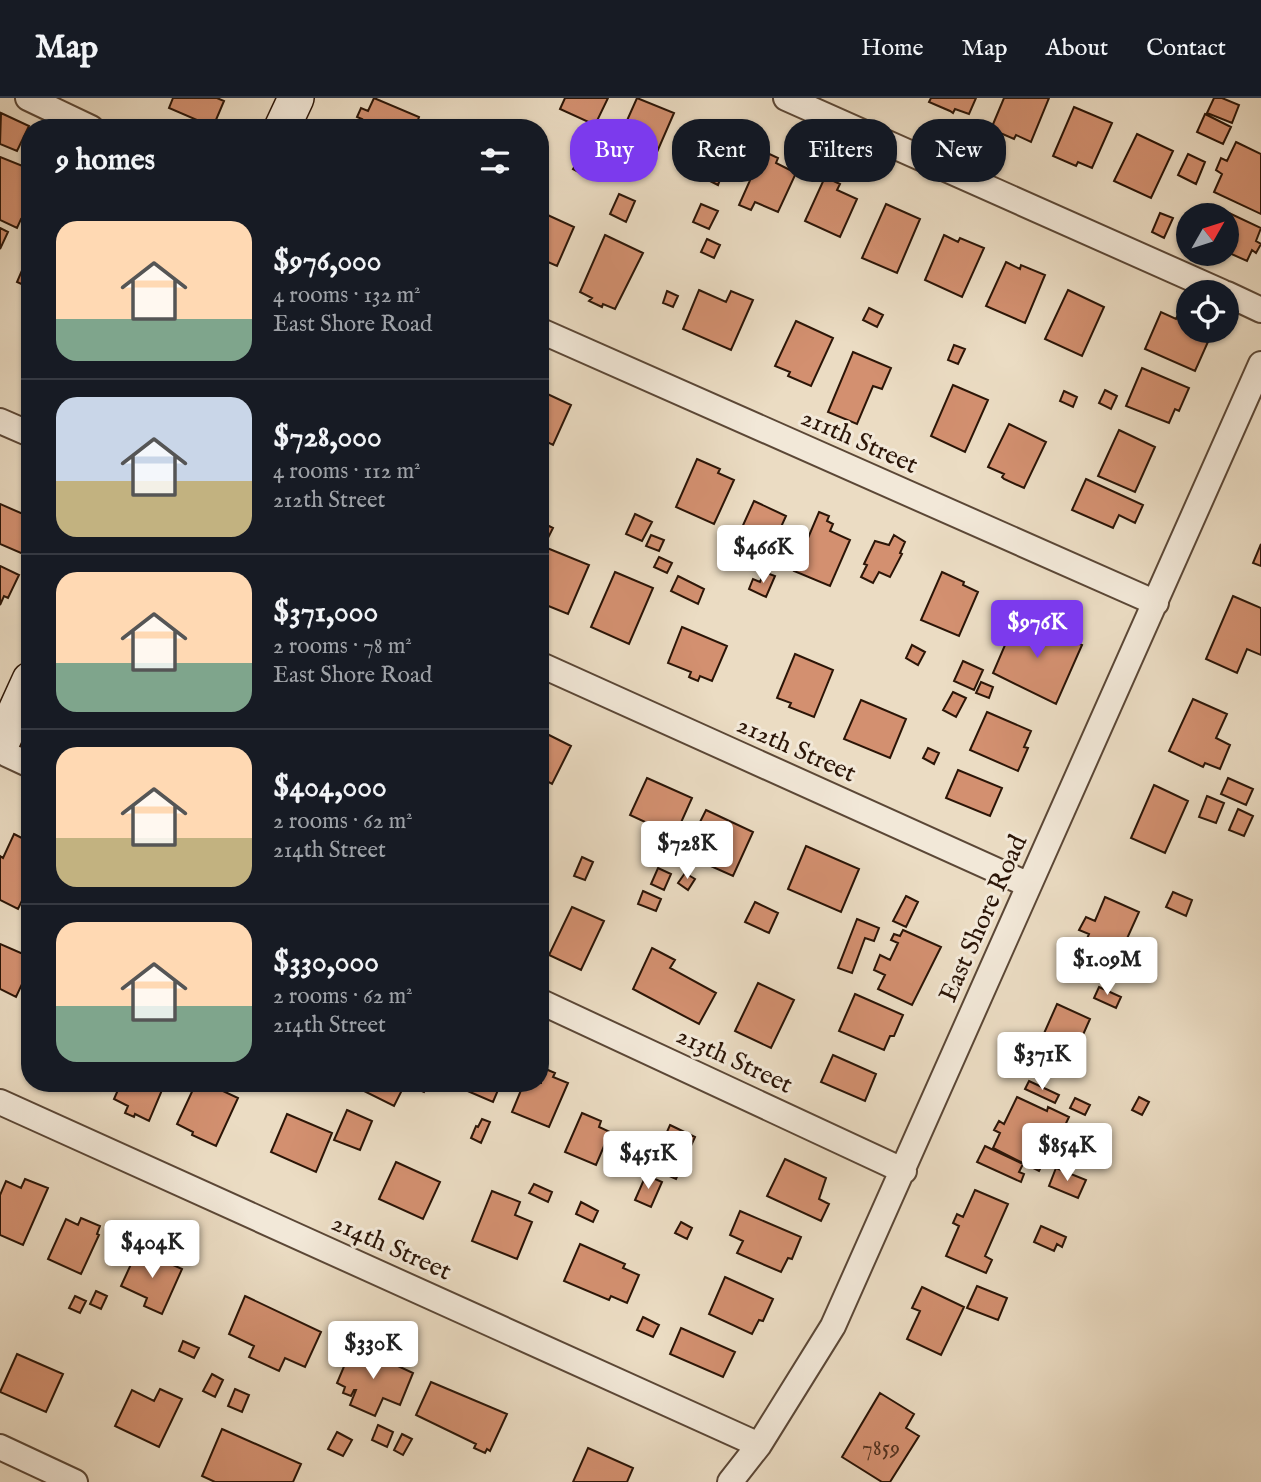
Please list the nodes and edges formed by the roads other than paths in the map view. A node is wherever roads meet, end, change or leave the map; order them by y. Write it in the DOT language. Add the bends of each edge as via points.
graph roads {
  1 [pos="28,98"];
  2 [pos="296,98"];
  3 [pos="786,98"];
  4 [pos="72,119"];
  5 [pos="286,119"];
  6 [pos="1195,280"];
  7 [pos="1239,300"];
  8 [pos="1261,310"];
  9 [pos="549,335"];
  10 [pos="1261,363"];
  11 [pos="0,421"];
  12 [pos="21,430"];
  13 [pos="1156,603"];
  14 [pos="549,669"];
  15 [pos="21,700"];
  16 [pos="0,746"];
  17 [pos="0,751"];
  18 [pos="21,761"];
  19 [pos="1029,885"];
  20 [pos="549,1006"];
  21 [pos="0,1102"];
  22 [pos="904,1171"];
  23 [pos="760,1445"];
  24 [pos="0,1447"];
  25 [pos="75,1482"];
  26 [pos="730,1482"];
  1 -- 4 [label="street"];
  2 -- 5 [label="street"];
  3 -- 6 [label="street"];
  7 -- 8 [label="street"];
  9 -- 13 [label="street, 211th Street"];
  10 -- 13 [label="street, East Shore Road"];
  11 -- 12 [label="street"];
  13 -- 19 [label="street, East Shore Road"];
  14 -- 19 [label="street, 212th Street"];
  15 -- 16 [label="street"];
  17 -- 18 [label="street"];
  19 -- 22 [label="street, East Shore Road"];
  20 -- 22 [label="street, 213th Street"];
  21 -- 23 [label="street, 214th Street"];
  22 -- 23 [label="street, East Shore Road" via="833,1326"];
  23 -- 26 [label="street, East Shore Road"];
  24 -- 25 [label="street"];
}
